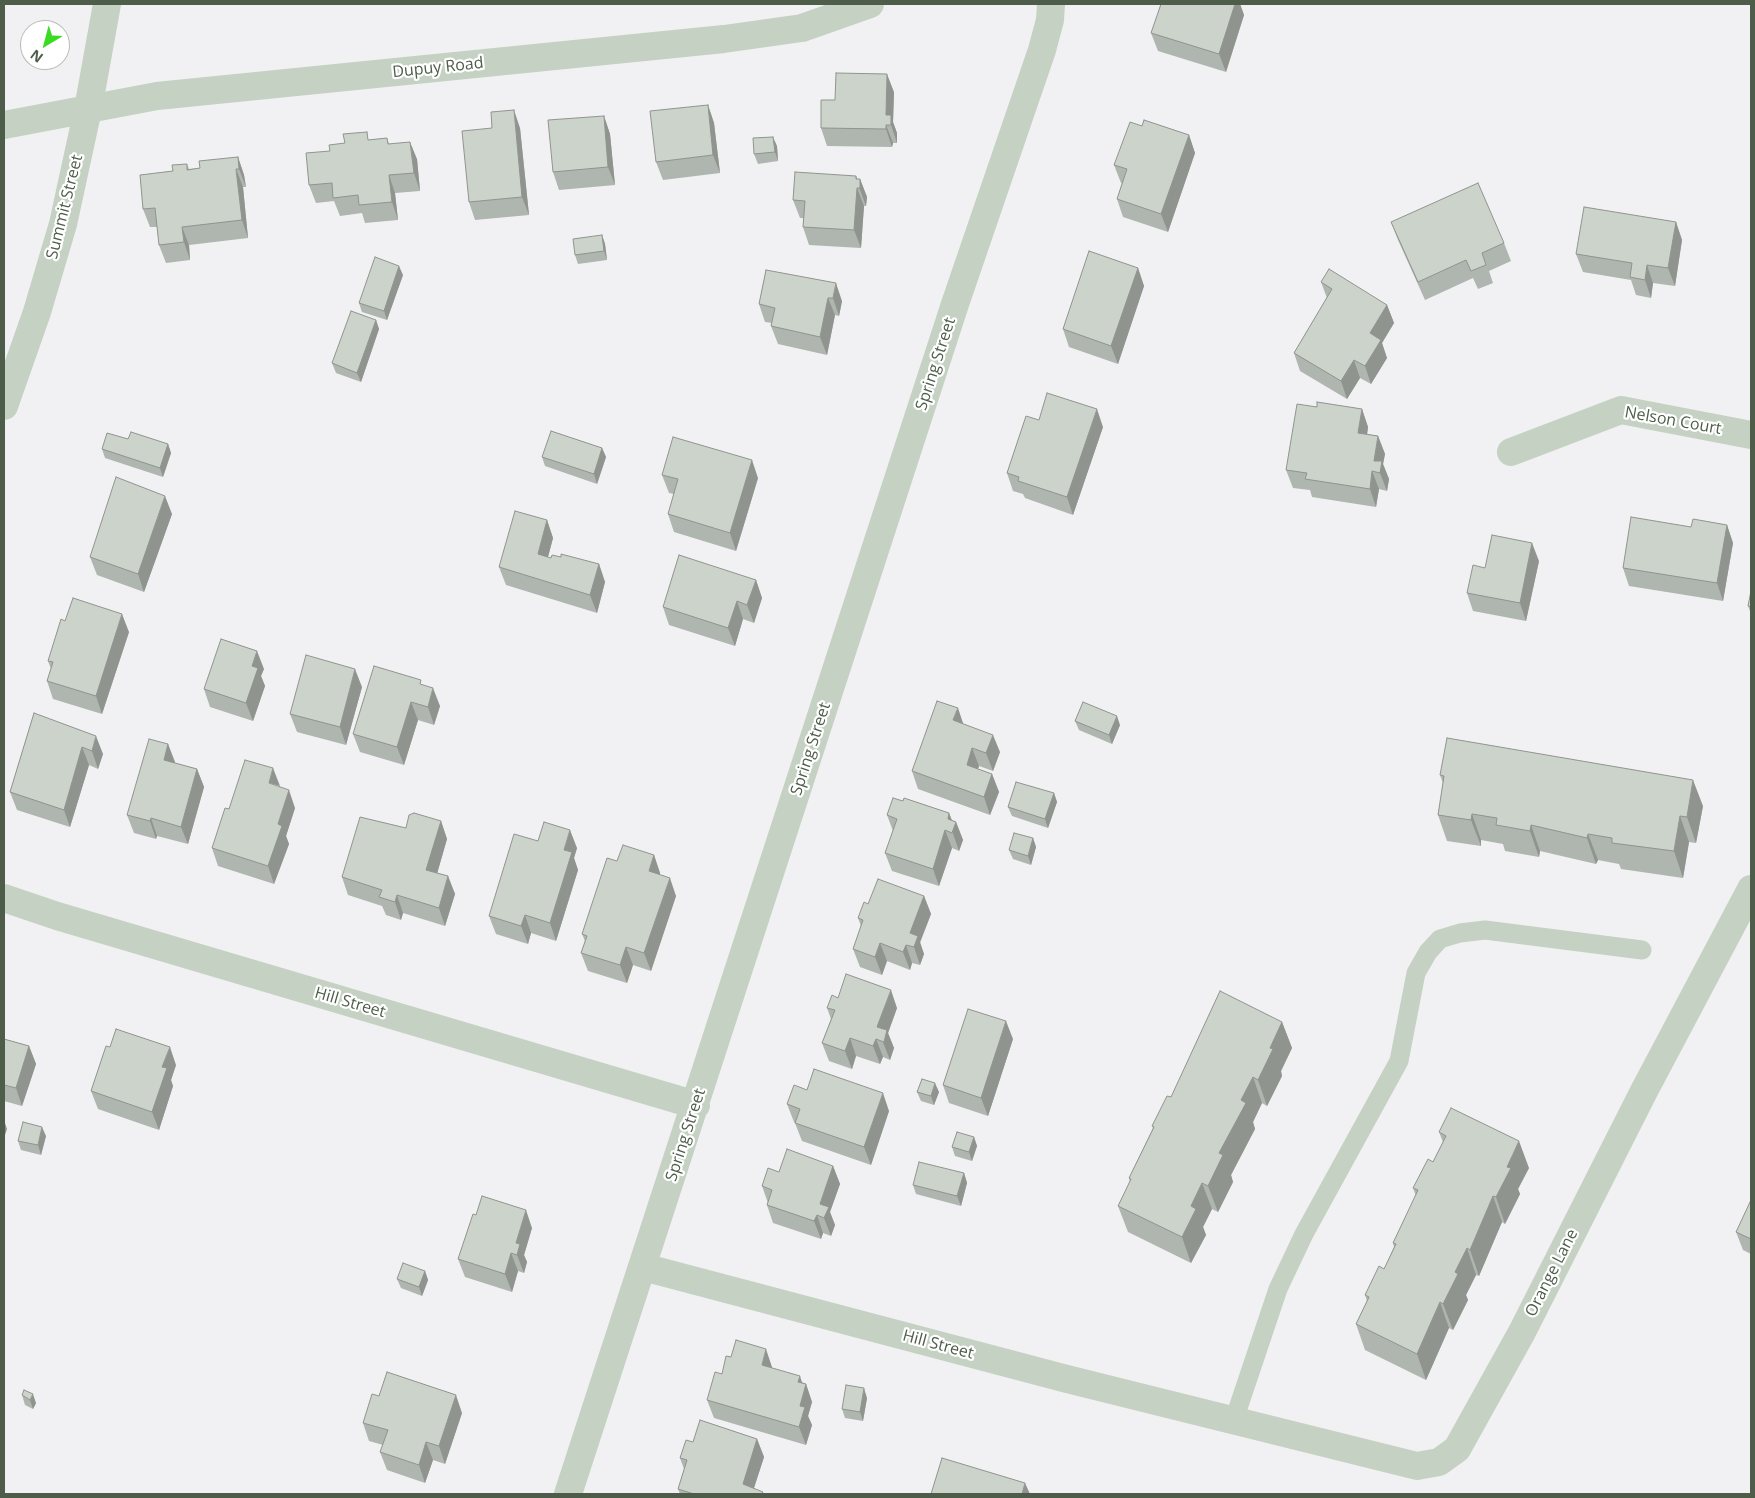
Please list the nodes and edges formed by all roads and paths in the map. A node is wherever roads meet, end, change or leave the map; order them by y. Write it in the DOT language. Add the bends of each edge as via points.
graph roads {
  1 [pos="107,4"];
  2 [pos="870,4"];
  3 [pos="1051,4"];
  4 [pos="88,109"];
  5 [pos="4,124"];
  6 [pos="4,406"];
  7 [pos="1751,435"];
  8 [pos="1511,452"];
  9 [pos="1751,888"];
  10 [pos="4,898"];
  11 [pos="1642,950"];
  12 [pos="696,1105"];
  13 [pos="643,1267"];
  14 [pos="1234,1420"];
  15 [pos="568,1494"];
  1 -- 4 [label="street, Summit Street"];
  2 -- 4 [label="street, Dupuy Road" via="802,28 724,39 157,96"];
  3 -- 12 [label="street, Spring Street" via="1042,50 955,304"];
  4 -- 5 [label="street, Dupuy Road"];
  4 -- 6 [label="street, Summit Street" via="63,224"];
  7 -- 8 [label="street, Nelson Court" via="1620,410"];
  9 -- 14 [label="street, Orange Lane" via="1522,1332 1457,1449 1440,1462 1418,1466"];
  10 -- 12 [label="street, Hill Street"];
  11 -- 14 [label="lane" via="1485,930 1440,938 1416,973 1399,1061 1304,1234 1278,1289"];
  12 -- 13 [label="street, Spring Street"];
  13 -- 14 [label="street, Hill Street"];
  13 -- 15 [label="street, Spring Street"];
}
